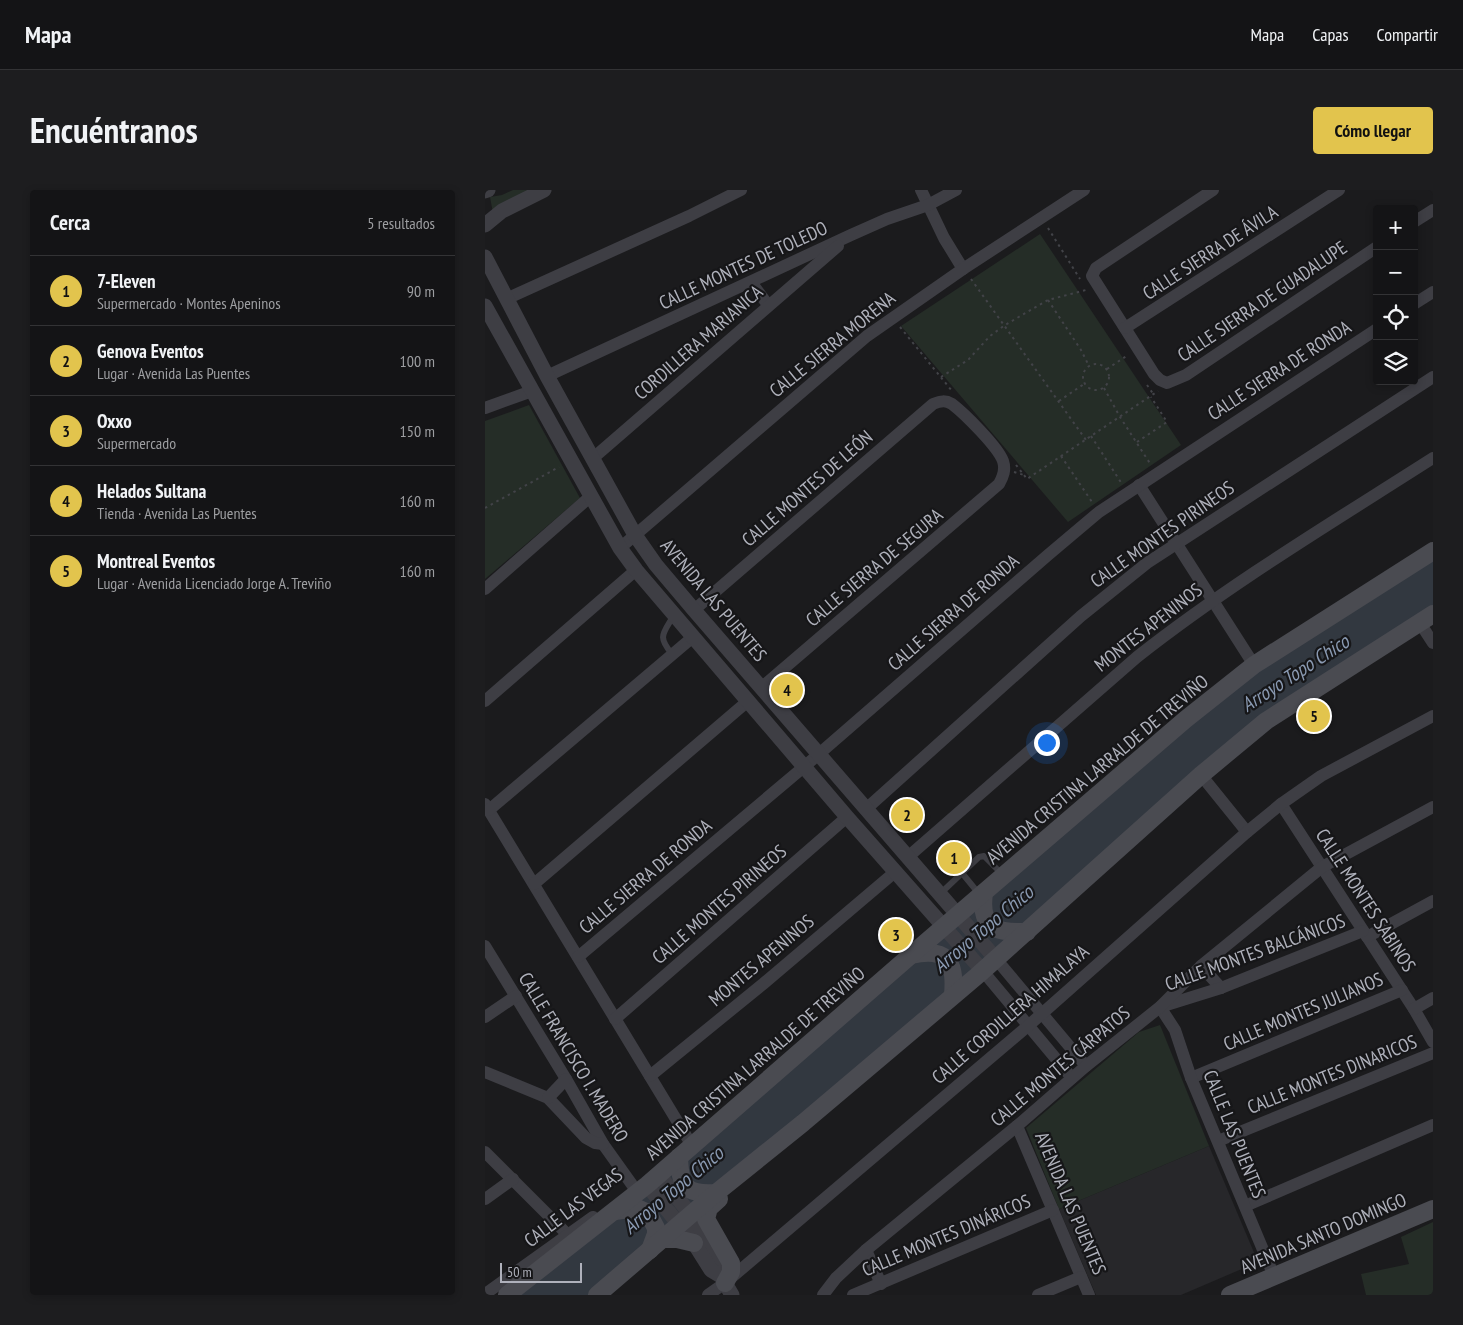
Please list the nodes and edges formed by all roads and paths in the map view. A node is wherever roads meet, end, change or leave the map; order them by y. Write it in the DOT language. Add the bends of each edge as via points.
graph roads {
  1 [pos="544,190"];
  2 [pos="741,190"];
  3 [pos="921,190"];
  4 [pos="956,190"];
  5 [pos="1084,190"];
  6 [pos="1213,190"];
  7 [pos="1339,190"];
  8 [pos="928,205"];
  9 [pos="1433,210"];
  10 [pos="485,215"];
  11 [pos="1418,219"];
  12 [pos="485,220"];
  13 [pos="485,225"];
  14 [pos="1046,225"];
  15 [pos="851,234"];
  16 [pos="1373,250"];
  17 [pos="485,258"];
  18 [pos="963,269"];
  19 [pos="751,282"];
  20 [pos="1081,282"];
  21 [pos="1086,290"];
  22 [pos="1433,292"];
  23 [pos="505,299"];
  24 [pos="1048,300"];
  25 [pos="1418,301"];
  26 [pos="485,306"];
  27 [pos="768,306"];
  28 [pos="897,324"];
  29 [pos="1005,325"];
  30 [pos="490,326"];
  31 [pos="1125,328"];
  32 [pos="1373,332"];
  33 [pos="1128,355"];
  34 [pos="1089,366"];
  35 [pos="1107,369"];
  36 [pos="547,376"];
  37 [pos="941,377"];
  38 [pos="1433,377"];
  39 [pos="1143,379"];
  40 [pos="1085,384"];
  41 [pos="1104,388"];
  42 [pos="532,391"];
  43 [pos="1151,397"];
  44 [pos="951,398"];
  45 [pos="1059,401"];
  46 [pos="485,408"];
  47 [pos="1120,417"];
  48 [pos="1091,436"];
  49 [pos="1086,440"];
  50 [pos="1137,442"];
  51 [pos="1061,456"];
  52 [pos="1433,458"];
  53 [pos="592,459"];
  54 [pos="1008,465"];
  55 [pos="561,466"];
  56 [pos="1157,473"];
  57 [pos="1139,485"];
  58 [pos="1127,492"];
  59 [pos="591,496"];
  60 [pos="485,508"];
  61 [pos="1099,512"];
  62 [pos="635,535"];
  63 [pos="1177,543"];
  64 [pos="620,548"];
  65 [pos="1433,551"];
  66 [pos="636,570"];
  67 [pos="485,589"];
  68 [pos="1213,599"];
  69 [pos="694,610"];
  70 [pos="674,615"];
  71 [pos="1426,618"];
  72 [pos="693,637"];
  73 [pos="1433,643"];
  74 [pos="672,654"];
  75 [pos="1255,665"];
  76 [pos="761,688"];
  77 [pos="485,701"];
  78 [pos="747,701"];
  79 [pos="1433,716"];
  80 [pos="819,754"];
  81 [pos="805,766"];
  82 [pos="1201,775"];
  83 [pos="1281,804"];
  84 [pos="487,807"];
  85 [pos="1433,807"];
  86 [pos="866,809"];
  87 [pos="847,817"];
  88 [pos="1247,832"];
  89 [pos="909,856"];
  90 [pos="1322,867"];
  91 [pos="895,872"];
  92 [pos="962,873"];
  93 [pos="1004,876"];
  94 [pos="534,884"];
  95 [pos="941,894"];
  96 [pos="983,897"];
  97 [pos="1433,901"];
  98 [pos="961,917"];
  99 [pos="946,929"];
  100 [pos="1027,932"];
  101 [pos="1365,934"];
  102 [pos="485,946"];
  103 [pos="918,953"];
  104 [pos="992,954"];
  105 [pos="578,957"];
  106 [pos="978,965"];
  107 [pos="1201,966"];
  108 [pos="1221,988"];
  109 [pos="1402,990"];
  110 [pos="953,995"];
  111 [pos="516,996"];
  112 [pos="1433,998"];
  113 [pos="1160,1007"];
  114 [pos="1414,1009"];
  115 [pos="1041,1013"];
  116 [pos="485,1017"];
  117 [pos="615,1019"];
  118 [pos="1028,1026"];
  119 [pos="1433,1042"];
  120 [pos="797,1053"];
  121 [pos="1433,1053"];
  122 [pos="1086,1066"];
  123 [pos="485,1072"];
  124 [pos="650,1076"];
  125 [pos="1072,1078"];
  126 [pos="1191,1078"];
  127 [pos="566,1079"];
  128 [pos="548,1098"];
  129 [pos="803,1123"];
  130 [pos="1433,1125"];
  131 [pos="1017,1126"];
  132 [pos="688,1139"];
  133 [pos="1218,1141"];
  134 [pos="603,1144"];
  135 [pos="485,1152"];
  136 [pos="679,1161"];
  137 [pos="513,1179"];
  138 [pos="651,1183"];
  139 [pos="710,1193"];
  140 [pos="485,1199"];
  141 [pos="1245,1206"];
  142 [pos="1433,1209"];
  143 [pos="1053,1210"];
  144 [pos="614,1212"];
  145 [pos="683,1217"];
  146 [pos="568,1235"];
  147 [pos="656,1241"];
  148 [pos="694,1242"];
  149 [pos="866,1250"];
  150 [pos="1274,1276"];
  151 [pos="1081,1277"];
  152 [pos="881,1284"];
  153 [pos="726,1285"];
  154 [pos="512,1286"];
  155 [pos="485,1294"];
  156 [pos="597,1295"];
  157 [pos="708,1295"];
  158 [pos="823,1295"];
  159 [pos="853,1295"];
  160 [pos="1038,1295"];
  161 [pos="1089,1295"];
  162 [pos="1230,1295"];
  1 -- 13 [label="street" via="509,207"];
  2 -- 23 [label="street"];
  3 -- 8 [label="street"];
  4 -- 8 [label="street, CALLE MONTES DE TOLEDO"];
  5 -- 18 [label="street, CALLE SIERRA MORENA"];
  6 -- 31 [label="street" via="1092,273"];
  7 -- 31 [label="street, CALLE SIERRA DE ÁVILA"];
  8 -- 15 [label="street, CALLE MONTES DE TOLEDO"];
  8 -- 18 [label="street"];
  9 -- 11 [label="street"];
  10 -- 12 [label="street"];
  14 -- 20 [label="path"];
  15 -- 19 [label="street, CALLE MONTES DE TOLEDO"];
  15 -- 27 [label="street, CORDILLERA MARIANICA"];
  16 -- 31 [label="street, CALLE SIERRA DE GUADALUPE" via="1186,375 1167,383 1155,374"];
  17 -- 23 [label="street, AVENIDA LAS PUENTES"];
  18 -- 29 [label="path"];
  18 -- 62 [label="street, CALLE SIERRA MORENA" via="848,351"];
  19 -- 27 [label="street"];
  19 -- 36 [label="street, CALLE MONTES DE TOLEDO"];
  21 -- 24 [label="path"];
  22 -- 25 [label="street"];
  23 -- 36 [label="street, AVENIDA LAS PUENTES"];
  24 -- 29 [label="path"];
  24 -- 34 [label="path"];
  26 -- 30 [label="street, AVENIDA LAS PUENTES"];
  27 -- 53 [label="street, CORDILLERA MARIANICA"];
  28 -- 37 [label="path"];
  29 -- 37 [label="path" via="968,360"];
  29 -- 45 [label="path"];
  30 -- 42 [label="street, AVENIDA LAS PUENTES"];
  32 -- 56 [label="street, CALLE SIERRA DE RONDA"];
  33 -- 35 [label="path"];
  34 -- 35 [label="path" via="1098,364"];
  34 -- 40 [label="path" via="1083,374"];
  35 -- 41 [label="path" via="1109,379"];
  36 -- 53 [label="street, AVENIDA LAS PUENTES"];
  37 -- 44 [label="path"];
  38 -- 63 [label="street, CALLE MONTES PIRINEOS"];
  39 -- 43 [label="path" via="1154,395"];
  40 -- 41 [label="path" via="1093,390"];
  40 -- 45 [label="path"];
  41 -- 47 [label="path"];
  42 -- 46 [label="street"];
  42 -- 59 [label="street, AVENIDA LAS PUENTES"];
  43 -- 47 [label="path"];
  43 -- 50 [label="path" via="1167,422"];
  44 -- 54 [label="street"];
  44 -- 69 [label="street, CALLE MONTES DE LEÓN" via="933,404"];
  45 -- 49 [label="path"];
  47 -- 48 [label="path"];
  47 -- 50 [label="path"];
  48 -- 49 [label="path"];
  48 -- 58 [label="path"];
  49 -- 51 [label="path"];
  50 -- 56 [label="path"];
  51 -- 54 [label="path" via="1027,478"];
  51 -- 61 [label="path"];
  52 -- 68 [label="street, MONTES APENINOS"];
  53 -- 62 [label="street, AVENIDA LAS PUENTES"];
  54 -- 76 [label="street, CALLE SIERRA DE SEGURA" via="999,484"];
  55 -- 60 [label="path"];
  56 -- 57 [label="street, CALLE SIERRA DE RONDA"];
  57 -- 58 [label="street, CALLE SIERRA DE RONDA"];
  57 -- 63 [label="street"];
  58 -- 61 [label="street, CALLE SIERRA DE RONDA"];
  59 -- 64 [label="street, AVENIDA LAS PUENTES"];
  59 -- 67 [label="street"];
  61 -- 80 [label="street, CALLE SIERRA DE RONDA"];
  62 -- 64 [label="street, CALLE SIERRA MORENA"];
  62 -- 69 [label="street, AVENIDA LAS PUENTES"];
  63 -- 68 [label="street"];
  63 -- 86 [label="street, CALLE MONTES PIRINEOS" via="1081,616"];
  64 -- 66 [label="street, AVENIDA LAS PUENTES"];
  65 -- 75 [label="main road, AVENIDA CRISTINA LARRALDE DE TREVIÑO"];
  66 -- 70 [label="street, AVENIDA LAS PUENTES"];
  66 -- 77 [label="street"];
  68 -- 75 [label="street"];
  68 -- 89 [label="street, MONTES APENINOS" via="1137,657"];
  69 -- 76 [label="street, AVENIDA LAS PUENTES"];
  70 -- 72 [label="street, AVENIDA LAS PUENTES"];
  70 -- 74 [label="lane" via="663,636 663,642"];
  71 -- 73 [label="street"];
  71 -- 82 [label="main road" via="1266,721"];
  72 -- 74 [label="street"];
  72 -- 78 [label="street, AVENIDA LAS PUENTES"];
  74 -- 84 [label="street"];
  75 -- 93 [label="main road, AVENIDA CRISTINA LARRALDE DE TREVIÑO" via="1186,719"];
  76 -- 80 [label="street, AVENIDA LAS PUENTES"];
  78 -- 81 [label="street, AVENIDA LAS PUENTES"];
  78 -- 94 [label="street"];
  79 -- 83 [label="street, CALLE CORDILLERA HIMALAYA" via="1321,776"];
  80 -- 81 [label="street, CALLE SIERRA DE RONDA"];
  80 -- 86 [label="street, AVENIDA LAS PUENTES"];
  81 -- 87 [label="street, AVENIDA LAS PUENTES"];
  81 -- 105 [label="street, CALLE SIERRA DE RONDA"];
  82 -- 88 [label="street"];
  82 -- 100 [label="main road"];
  83 -- 88 [label="street, CALLE CORDILLERA HIMALAYA"];
  83 -- 90 [label="street, CALLE MONTES SABINOS"];
  84 -- 94 [label="street"];
  85 -- 90 [label="street, CALLE MONTES CÁRPATOS"];
  86 -- 89 [label="street, AVENIDA LAS PUENTES"];
  87 -- 91 [label="street, AVENIDA LAS PUENTES"];
  87 -- 117 [label="street, CALLE MONTES PIRINEOS"];
  88 -- 115 [label="street, CALLE CORDILLERA HIMALAYA"];
  89 -- 95 [label="street, AVENIDA LAS PUENTES"];
  90 -- 101 [label="street, CALLE MONTES SABINOS"];
  90 -- 107 [label="street, CALLE MONTES CÁRPATOS"];
  91 -- 99 [label="street, AVENIDA LAS PUENTES"];
  91 -- 124 [label="street, MONTES APENINOS"];
  92 -- 93 [label="lane" via="982,856"];
  92 -- 95 [label="lane"];
  92 -- 96 [label="lane"];
  93 -- 96 [label="main road, AVENIDA CRISTINA LARRALDE DE TREVIÑO"];
  94 -- 105 [label="street"];
  95 -- 98 [label="street, AVENIDA LAS PUENTES"];
  96 -- 98 [label="main road, AVENIDA CRISTINA LARRALDE DE TREVIÑO"];
  96 -- 100 [label="main road" via="987,921 993,927 1000,932"];
  97 -- 101 [label="street, CALLE MONTES BALCÁNICOS"];
  98 -- 99 [label="main road, AVENIDA CRISTINA LARRALDE DE TREVIÑO"];
  98 -- 104 [label="street, AVENIDA LAS PUENTES"];
  99 -- 103 [label="main road, AVENIDA CRISTINA LARRALDE DE TREVIÑO"];
  99 -- 106 [label="street, AVENIDA LAS PUENTES"];
  100 -- 104 [label="main road"];
  101 -- 108 [label="street, CALLE MONTES BALCÁNICOS"];
  101 -- 109 [label="street, CALLE MONTES SABINOS"];
  102 -- 111 [label="street, CALLE FRANCISCO I. MADERO"];
  103 -- 110 [label="main road" via="937,954 947,959 951,964"];
  103 -- 120 [label="main road, AVENIDA CRISTINA LARRALDE DE TREVIÑO"];
  104 -- 106 [label="main road"];
  104 -- 115 [label="street, AVENIDA LAS PUENTES"];
  105 -- 117 [label="street"];
  106 -- 110 [label="main road"];
  106 -- 118 [label="street, AVENIDA LAS PUENTES"];
  107 -- 108 [label="street"];
  107 -- 113 [label="street, CALLE MONTES CÁRPATOS"];
  108 -- 113 [label="street, CALLE MONTES BALCÁNICOS"];
  109 -- 114 [label="street, CALLE MONTES SABINOS"];
  109 -- 126 [label="street, CALLE MONTES JULIANOS"];
  110 -- 129 [label="main road"];
  111 -- 116 [label="street"];
  111 -- 127 [label="street, CALLE FRANCISCO I. MADERO"];
  112 -- 114 [label="street"];
  113 -- 122 [label="street, CALLE MONTES CÁRPATOS"];
  113 -- 126 [label="street, CALLE LAS PUENTES" via="1175,1030"];
  114 -- 119 [label="street, CALLE MONTES SABINOS"];
  115 -- 118 [label="street, CALLE CORDILLERA HIMALAYA"];
  115 -- 122 [label="street, AVENIDA LAS PUENTES"];
  117 -- 124 [label="street"];
  118 -- 125 [label="street, AVENIDA LAS PUENTES"];
  118 -- 153 [label="street, CALLE CORDILLERA HIMALAYA"];
  120 -- 132 [label="street, CALLE LAS VEGAS" via="785,1058"];
  120 -- 136 [label="main road, AVENIDA CRISTINA LARRALDE DE TREVIÑO"];
  121 -- 133 [label="street, CALLE MONTES DINARICOS"];
  122 -- 125 [label="street, CALLE MONTES CÁRPATOS"];
  123 -- 128 [label="street"];
  124 -- 132 [label="street"];
  125 -- 131 [label="street, CALLE MONTES CÁRPATOS"];
  126 -- 133 [label="street, CALLE LAS PUENTES"];
  127 -- 128 [label="street"];
  127 -- 134 [label="street, CALLE FRANCISCO I. MADERO"];
  128 -- 134 [label="street" via="586,1138"];
  129 -- 139 [label="main road"];
  129 -- 153 [label="main road" via="706,1214 707,1223 731,1263"];
  130 -- 141 [label="street"];
  131 -- 143 [label="street, AVENIDA LAS PUENTES"];
  131 -- 149 [label="street, CALLE MONTES CÁRPATOS"];
  132 -- 138 [label="street, CALLE LAS VEGAS"];
  133 -- 141 [label="street, CALLE LAS PUENTES"];
  134 -- 138 [label="street, CALLE FRANCISCO I. MADERO"];
  135 -- 137 [label="street"];
  136 -- 138 [label="main road, AVENIDA CRISTINA LARRALDE DE TREVIÑO"];
  136 -- 139 [label="main road" via="684,1184 695,1193"];
  137 -- 140 [label="street"];
  137 -- 146 [label="street"];
  138 -- 144 [label="main road, AVENIDA CRISTINA LARRALDE DE TREVIÑO"];
  138 -- 145 [label="street"];
  138 -- 146 [label="street, CALLE LAS VEGAS"];
  139 -- 145 [label="main road"];
  141 -- 150 [label="street, CALLE LAS PUENTES"];
  142 -- 150 [label="main road, AVENIDA SANTO DOMINGO"];
  143 -- 151 [label="street, AVENIDA LAS PUENTES"];
  143 -- 152 [label="street, CALLE MONTES DINÁRICOS"];
  144 -- 147 [label="main road" via="637,1208 648,1214 656,1228"];
  144 -- 154 [label="main road, AVENIDA CRISTINA LARRALDE DE TREVIÑO"];
  145 -- 147 [label="main road"];
  145 -- 148 [label="street"];
  145 -- 153 [label="street" via="720,1264"];
  146 -- 154 [label="street, CALLE LAS VEGAS"];
  147 -- 148 [label="main road" via="677,1239"];
  147 -- 156 [label="main road"];
  148 -- 153 [label="street" via="711,1270"];
  149 -- 152 [label="street"];
  149 -- 158 [label="street, CALLE MONTES CÁRPATOS"];
  150 -- 162 [label="main road, AVENIDA SANTO DOMINGO"];
  151 -- 160 [label="street"];
  151 -- 161 [label="street, AVENIDA LAS PUENTES"];
  152 -- 159 [label="street, CALLE MONTES DINÁRICOS"];
  153 -- 157 [label="street, CALLE CORDILLERA HIMALAYA"];
  154 -- 155 [label="street, CALLE LAS VEGAS"];
}
